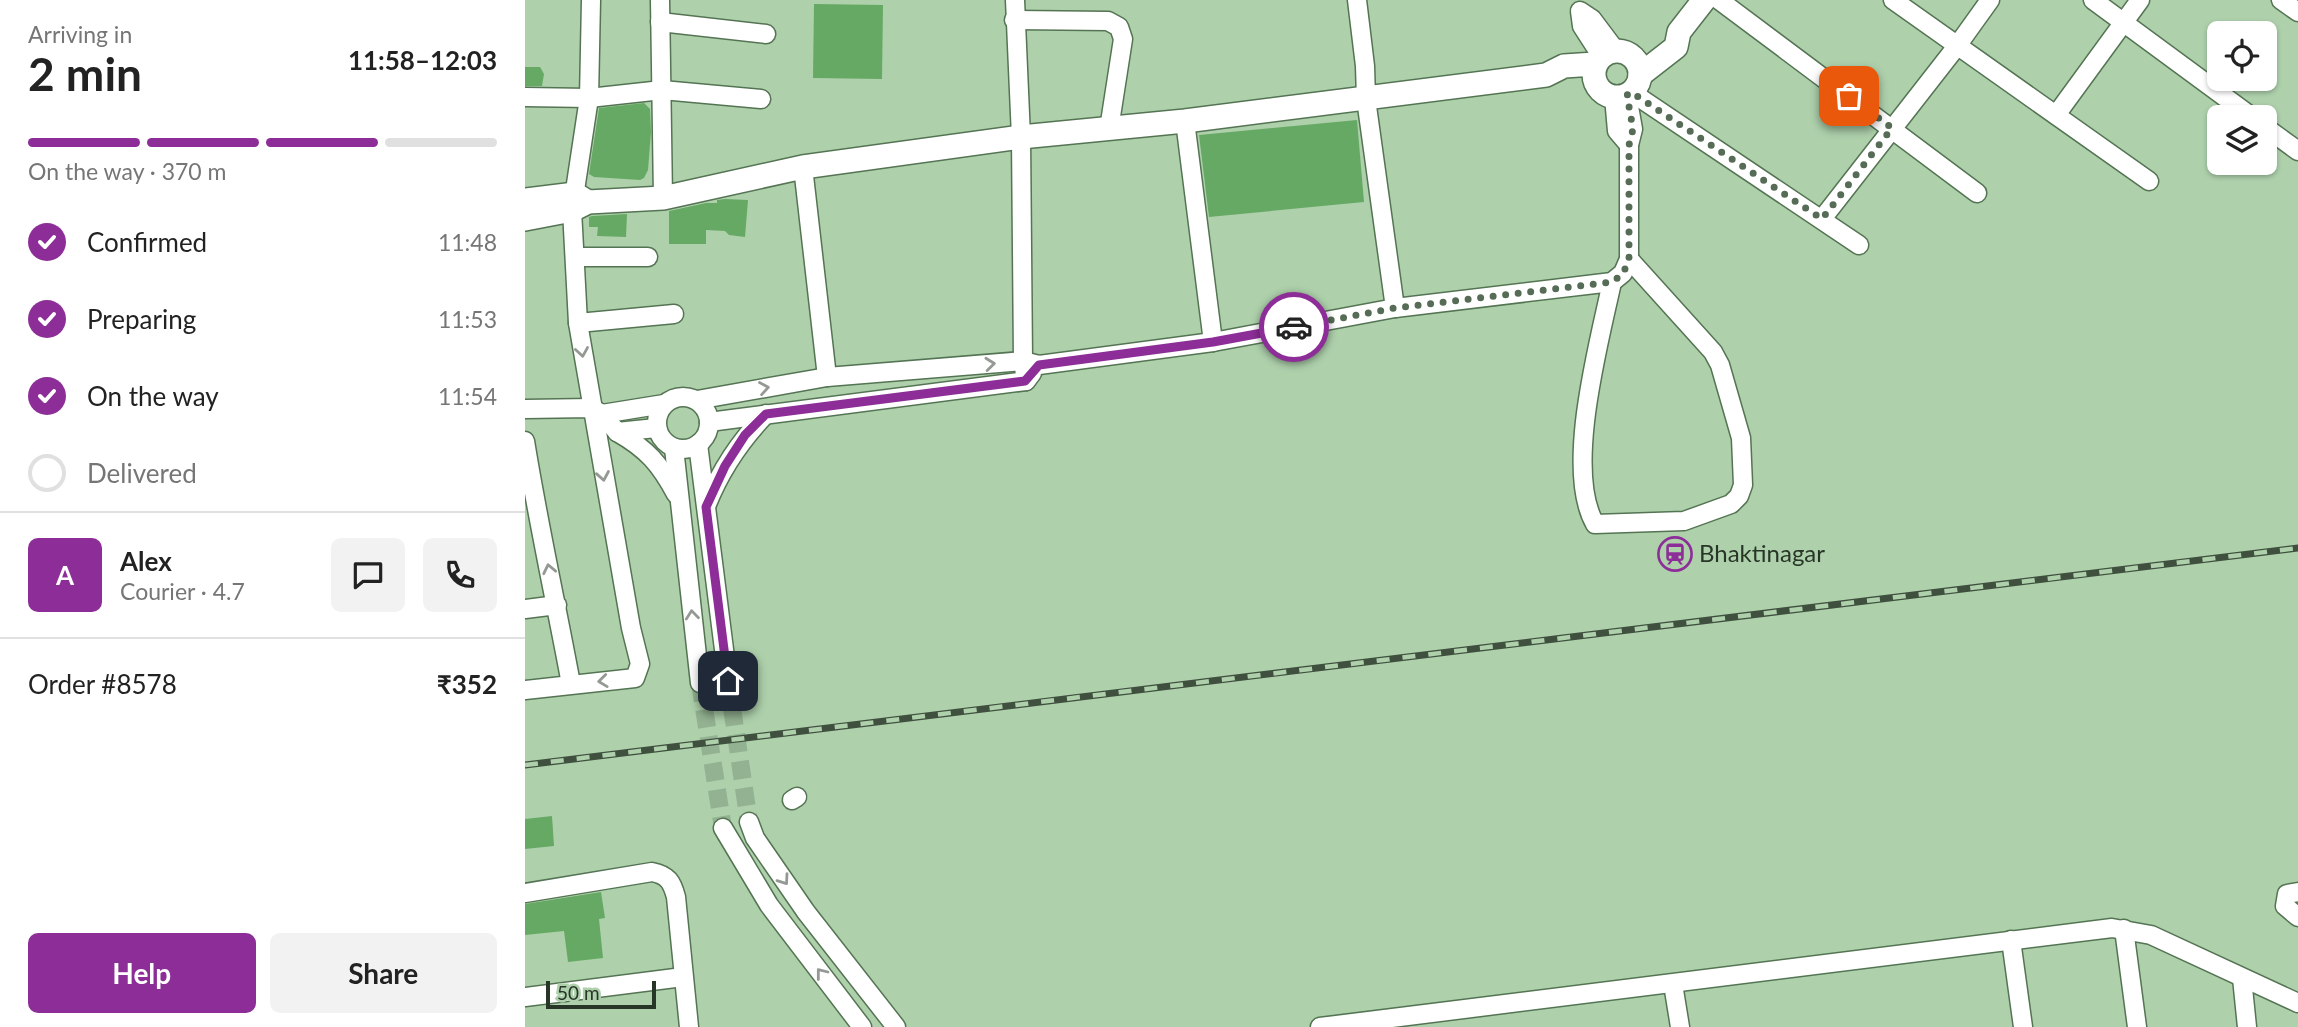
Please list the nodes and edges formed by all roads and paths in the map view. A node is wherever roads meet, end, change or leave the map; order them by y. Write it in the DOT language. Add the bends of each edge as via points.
graph roads {
  1 [pos="591,0"];
  2 [pos="660,0"];
  3 [pos="1015,0"];
  4 [pos="1357,0"];
  5 [pos="1704,0"];
  6 [pos="1719,0"];
  7 [pos="1892,0"];
  8 [pos="1990,0"];
  9 [pos="2093,0"];
  10 [pos="2140,0"];
  11 [pos="2281,0"];
  12 [pos="1577,6"];
  13 [pos="2298,12"];
  14 [pos="1014,20"];
  15 [pos="660,22"];
  16 [pos="2124,23"];
  17 [pos="766,34"];
  18 [pos="1957,46"];
  19 [pos="1602,62"];
  20 [pos="1630,85"];
  21 [pos="662,90"];
  22 [pos="525,97"];
  23 [pos="589,98"];
  24 [pos="761,99"];
  25 [pos="1366,99"];
  26 [pos="2236,105"];
  27 [pos="2056,116"];
  28 [pos="1185,121"];
  29 [pos="1892,128"];
  30 [pos="1109,129"];
  31 [pos="2277,136"];
  32 [pos="1021,137"];
  33 [pos="2298,152"];
  34 [pos="803,167"];
  35 [pos="2149,181"];
  36 [pos="1977,193"];
  37 [pos="663,198"];
  38 [pos="525,200"];
  39 [pos="578,202"];
  40 [pos="525,219"];
  41 [pos="1822,219"];
  42 [pos="1859,245"];
  43 [pos="576,257"];
  44 [pos="648,257"];
  45 [pos="1629,259"];
  46 [pos="1612,282"];
  47 [pos="1395,308"];
  48 [pos="674,314"];
  49 [pos="578,323"];
  50 [pos="1213,342"];
  51 [pos="1031,363"];
  52 [pos="827,377"];
  53 [pos="697,400"];
  54 [pos="664,404"];
  55 [pos="525,408"];
  56 [pos="596,411"];
  57 [pos="766,414"];
  58 [pos="709,422"];
  59 [pos="656,428"];
  60 [pos="617,432"];
  61 [pos="525,441"];
  62 [pos="698,444"];
  63 [pos="674,448"];
  64 [pos="679,500"];
  65 [pos="706,507"];
  66 [pos="531,514"];
  67 [pos="557,605"];
  68 [pos="525,610"];
  69 [pos="728,681"];
  70 [pos="700,683"];
  71 [pos="571,684"];
  72 [pos="525,690"];
  73 [pos="749,822"];
  74 [pos="723,828"];
  75 [pos="2298,892"];
  76 [pos="525,893"];
  77 [pos="2298,917"];
  78 [pos="2125,929"];
  79 [pos="2011,940"];
  80 [pos="683,977"];
  81 [pos="2242,978"];
  82 [pos="1673,984"];
  83 [pos="525,997"];
  84 [pos="2298,1003"];
  85 [pos="1386,1023"];
  86 [pos="689,1027"];
  87 [pos="862,1027"];
  88 [pos="895,1027"];
  89 [pos="1320,1027"];
  90 [pos="1680,1027"];
  91 [pos="2023,1027"];
  92 [pos="2137,1027"];
  93 [pos="2247,1027"];
  1 -- 23 [label="street"];
  2 -- 15 [label="street"];
  3 -- 14 [label="street"];
  4 -- 25 [label="street"];
  5 -- 20 [label="main road" via="1679,32 1675,47"];
  6 -- 29 [label="street"];
  7 -- 18 [label="street"];
  8 -- 18 [label="street"];
  9 -- 16 [label="street"];
  10 -- 16 [label="street"];
  11 -- 13 [label="street"];
  12 -- 19 [label="street" via="1582,26"];
  14 -- 30 [label="street" via="1108,21 1119,27 1123,39"];
  14 -- 32 [label="street"];
  15 -- 17 [label="street"];
  15 -- 21 [label="street"];
  16 -- 26 [label="street"];
  16 -- 27 [label="street"];
  18 -- 27 [label="street"];
  18 -- 29 [label="street"];
  19 -- 20 [label="main road" via="1601,91"];
  19 -- 20 [label="main road" via="1627,53"];
  19 -- 25 [label="main road" via="1564,82 1546,75"];
  20 -- 41 [label="street"];
  20 -- 45 [label="street"];
  21 -- 23 [label="street"];
  21 -- 24 [label="street"];
  21 -- 37 [label="street"];
  22 -- 23 [label="street"];
  23 -- 39 [label="street"];
  25 -- 28 [label="main road"];
  25 -- 47 [label="street"];
  27 -- 35 [label="street"];
  28 -- 30 [label="main road"];
  28 -- 50 [label="street"];
  29 -- 36 [label="street"];
  29 -- 41 [label="street"];
  30 -- 32 [label="main road"];
  31 -- 33 [label="street"];
  32 -- 34 [label="main road"];
  32 -- 51 [label="street"];
  34 -- 37 [label="main road"];
  34 -- 52 [label="street"];
  37 -- 39 [label="main road"];
  38 -- 39 [label="main road"];
  39 -- 40 [label="main road"];
  39 -- 43 [label="street"];
  41 -- 42 [label="street"];
  43 -- 44 [label="street"];
  43 -- 49 [label="street"];
  45 -- 46 [label="street" via="1623,274"];
  45 -- 46 [label="street" via="1720,365 1741,438 1743,485 1731,504 1684,521 1595,524 1589,514 1582,480 1588,392"];
  46 -- 47 [label="street"];
  47 -- 50 [label="street"];
  48 -- 49 [label="street"];
  49 -- 56 [label="street, one-way"];
  50 -- 51 [label="street"];
  52 -- 51 [label="street, one-way"];
  51 -- 57 [label="street" via="1025,381"];
  53 -- 52 [label="street, one-way"];
  53 -- 54 [label="street" via="680,396"];
  53 -- 58 [label="street"];
  54 -- 56 [label="street"];
  54 -- 59 [label="street"];
  55 -- 56 [label="street"];
  56 -- 60 [label="street"];
  56 -- 71 [label="street, one-way" via="640,664 635,678"];
  57 -- 58 [label="street"];
  57 -- 65 [label="street" via="745,435"];
  58 -- 62 [label="street"];
  59 -- 60 [label="street"];
  59 -- 63 [label="street"];
  60 -- 64 [label="street" via="652,456"];
  61 -- 66 [label="street"];
  62 -- 63 [label="street"];
  62 -- 65 [label="street"];
  63 -- 64 [label="street"];
  70 -- 64 [label="street, one-way"];
  65 -- 69 [label="street"];
  67 -- 66 [label="street, one-way"];
  67 -- 68 [label="street"];
  67 -- 71 [label="street"];
  71 -- 72 [label="street"];
  73 -- 88 [label="street, one-way" via="806,912"];
  87 -- 74 [label="street, one-way" via="769,905"];
  75 -- 77 [label="street" via="2285,899 2285,906"];
  76 -- 80 [label="street" via="652,872 664,874 673,883 676,897"];
  78 -- 79 [label="street"];
  78 -- 81 [label="street" via="2151,935"];
  78 -- 92 [label="street"];
  79 -- 82 [label="street"];
  79 -- 91 [label="street"];
  80 -- 83 [label="street"];
  80 -- 86 [label="street"];
  81 -- 84 [label="street"];
  81 -- 93 [label="street"];
  82 -- 85 [label="street"];
  82 -- 90 [label="street"];
  85 -- 89 [label="street"];
}
